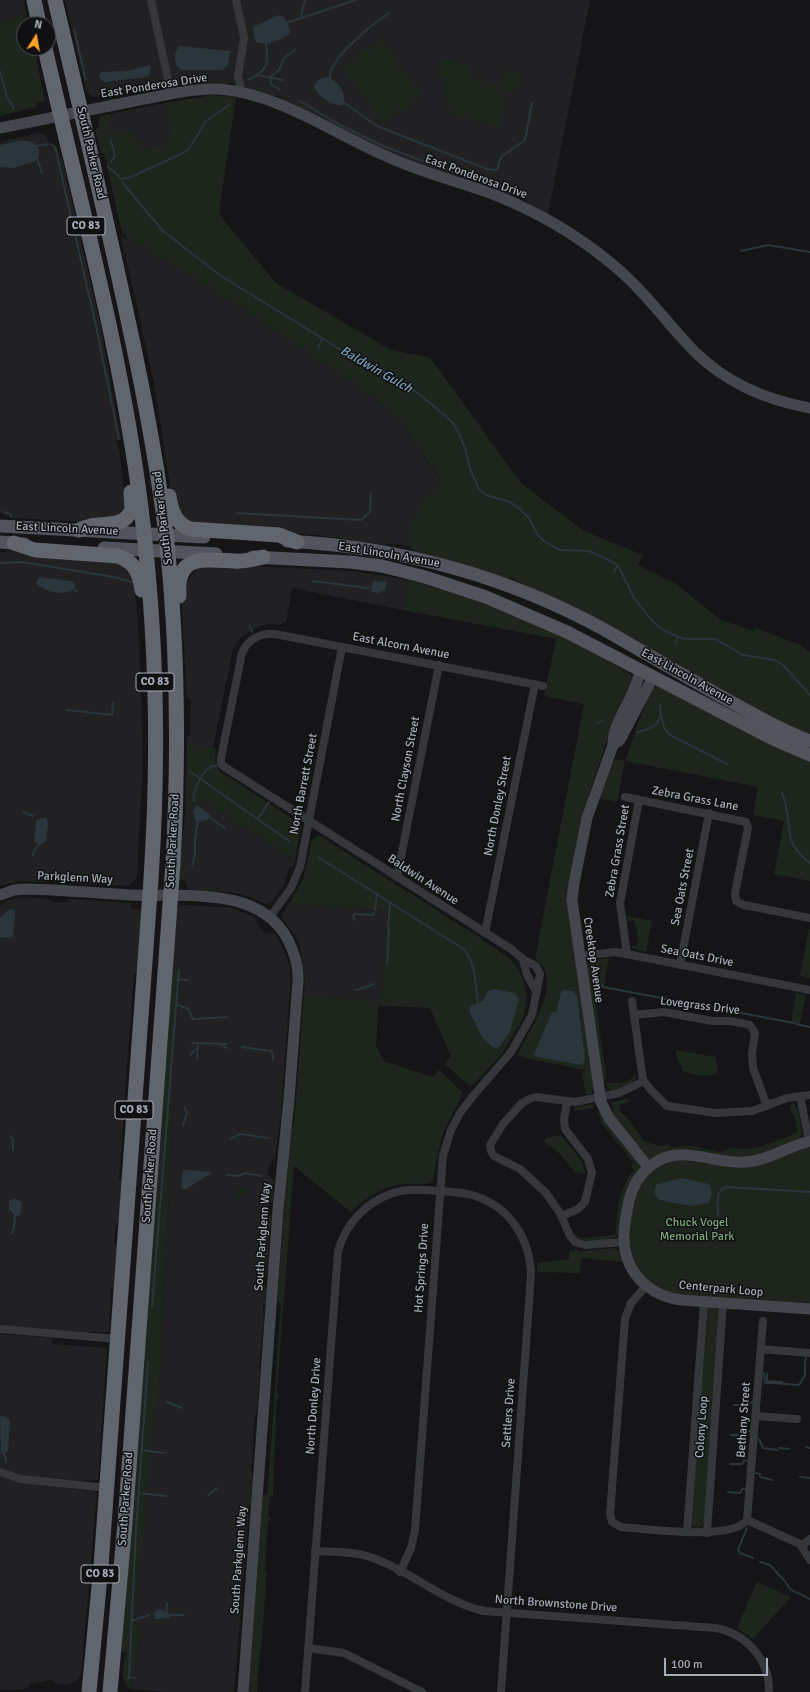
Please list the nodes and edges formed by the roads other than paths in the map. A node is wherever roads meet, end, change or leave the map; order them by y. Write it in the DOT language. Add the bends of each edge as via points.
graph roads {
  1 [pos="34,0"];
  2 [pos="55,0"];
  3 [pos="152,0"];
  4 [pos="236,0"];
  5 [pos="37,16"];
  6 [pos="47,56"];
  7 [pos="238,76"];
  8 [pos="228,90"];
  9 [pos="242,93"];
  10 [pos="171,94"];
  11 [pos="81,111"];
  12 [pos="61,116"];
  13 [pos="0,128"];
  14 [pos="120,381"];
  15 [pos="810,408"];
  16 [pos="156,461"];
  17 [pos="0,526"];
  18 [pos="79,530"];
  19 [pos="144,533"];
  20 [pos="166,535"];
  21 [pos="297,542"];
  22 [pos="7,543"];
  23 [pos="146,551"];
  24 [pos="167,552"];
  25 [pos="263,557"];
  26 [pos="151,600"];
  27 [pos="342,647"];
  28 [pos="438,665"];
  29 [pos="640,670"];
  30 [pos="653,677"];
  31 [pos="539,685"];
  32 [pos="177,692"];
  33 [pos="810,741"];
  34 [pos="613,745"];
  35 [pos="810,755"];
  36 [pos="221,764"];
  37 [pos="626,797"];
  38 [pos="640,800"];
  39 [pos="710,813"];
  40 [pos="310,820"];
  41 [pos="397,877"];
  42 [pos="0,895"];
  43 [pos="150,895"];
  44 [pos="170,895"];
  45 [pos="270,917"];
  46 [pos="810,918"];
  47 [pos="485,933"];
  48 [pos="627,954"];
  49 [pos="580,956"];
  50 [pos="523,960"];
  51 [pos="680,965"];
  52 [pos="536,990"];
  53 [pos="810,990"];
  54 [pos="632,1000"];
  55 [pos="634,1016"];
  56 [pos="644,1081"];
  57 [pos="810,1095"];
  58 [pos="800,1096"];
  59 [pos="600,1098"];
  60 [pos="567,1102"];
  61 [pos="767,1106"];
  62 [pos="810,1141"];
  63 [pos="648,1167"];
  64 [pos="439,1191"];
  65 [pos="562,1216"];
  66 [pos="624,1242"];
  67 [pos="646,1286"];
  68 [pos="704,1302"];
  69 [pos="723,1303"];
  70 [pos="810,1309"];
  71 [pos="763,1321"];
  72 [pos="0,1329"];
  73 [pos="117,1339"];
  74 [pos="761,1349"];
  75 [pos="810,1353"];
  76 [pos="756,1416"];
  77 [pos="797,1419"];
  78 [pos="0,1472"];
  79 [pos="107,1488"];
  80 [pos="748,1520"];
  81 [pos="612,1523"];
  82 [pos="606,1529"];
  83 [pos="688,1532"];
  84 [pos="707,1532"];
  85 [pos="810,1539"];
  86 [pos="802,1546"];
  87 [pos="315,1551"];
  88 [pos="810,1560"];
  89 [pos="400,1572"];
  90 [pos="507,1613"];
  91 [pos="308,1648"];
  92 [pos="89,1692"];
  93 [pos="110,1692"];
  94 [pos="243,1692"];
  95 [pos="305,1692"];
  96 [pos="422,1692"];
  97 [pos="501,1692"];
  98 [pos="769,1692"];
  1 -- 5 [label="highway"];
  2 -- 11 [label="highway, South Parker Road / CO 83"];
  3 -- 10 [label="street"];
  4 -- 7 [label="street" via="244,38"];
  6 -- 12 [label="highway, South Parker Road / CO 83"];
  7 -- 8 [label="street"];
  7 -- 9 [label="street"];
  8 -- 9 [label="street, East Ponderosa Drive"];
  8 -- 10 [label="street, East Ponderosa Drive" via="207,89"];
  9 -- 15 [label="street, East Ponderosa Drive" via="287,108 392,159 494,195 548,220 584,243 622,273 649,299 694,351 720,373 762,395"];
  10 -- 11 [label="street, East Ponderosa Drive"];
  11 -- 12 [label="street, East Ponderosa Drive"];
  11 -- 16 [label="highway, South Parker Road / CO 83" via="140,370"];
  12 -- 13 [label="street, East Ponderosa Drive"];
  12 -- 14 [label="highway, South Parker Road / CO 83"];
  14 -- 18 [label="highway" via="115,392 132,509 118,524 96,525"];
  14 -- 19 [label="highway, South Parker Road / CO 83" via="133,450"];
  16 -- 20 [label="highway, South Parker Road / CO 83"];
  16 -- 21 [label="highway" via="165,471 173,514 185,527 199,531 279,535"];
  17 -- 18 [label="main road, East Lincoln Avenue"];
  18 -- 19 [label="main road, East Lincoln Avenue"];
  19 -- 20 [label="main road, East Lincoln Avenue"];
  19 -- 23 [label="highway, South Parker Road / CO 83"];
  20 -- 21 [label="main road, East Lincoln Avenue"];
  20 -- 24 [label="highway, South Parker Road / CO 83"];
  21 -- 33 [label="main road, East Lincoln Avenue" via="417,558 514,588 587,621 759,718"];
  22 -- 23 [label="main road, East Lincoln Avenue"];
  22 -- 26 [label="highway" via="35,550 120,557 136,568 142,590"];
  23 -- 24 [label="main road, East Lincoln Avenue"];
  23 -- 26 [label="highway, South Parker Road / CO 83"];
  24 -- 25 [label="main road, East Lincoln Avenue"];
  24 -- 32 [label="highway, South Parker Road / CO 83"];
  25 -- 29 [label="main road, East Lincoln Avenue" via="361,563 425,577 533,616"];
  25 -- 32 [label="highway" via="237,561 198,560 182,571 178,587 183,667"];
  26 -- 43 [label="highway, South Parker Road / CO 83" via="156,742"];
  27 -- 28 [label="street, East Alcorn Avenue"];
  27 -- 36 [label="street, East Alcorn Avenue" via="272,633 255,638 244,648"];
  27 -- 40 [label="street, North Barrett Street"];
  28 -- 31 [label="street, East Alcorn Avenue"];
  28 -- 41 [label="street, North Clayson Street"];
  29 -- 30 [label="main road, East Lincoln Avenue"];
  29 -- 34 [label="street, Creektop Avenue" via="637,687 612,734"];
  30 -- 34 [label="street, Creektop Avenue" via="620,740"];
  30 -- 35 [label="main road, East Lincoln Avenue" via="771,738"];
  31 -- 47 [label="street, North Donley Street"];
  32 -- 44 [label="highway, South Parker Road / CO 83" via="176,796"];
  34 -- 49 [label="street, Creektop Avenue" via="589,810 574,883 572,905"];
  36 -- 40 [label="street, Baldwin Avenue"];
  37 -- 38 [label="street, Zebra Grass Lane"];
  38 -- 39 [label="street, Zebra Grass Lane"];
  38 -- 48 [label="street, Zebra Grass Street" via="620,903"];
  39 -- 46 [label="street, Zebra Grass Lane" via="742,820 748,825 735,893 737,902"];
  39 -- 51 [label="street, Sea Oats Street"];
  40 -- 41 [label="street, Baldwin Avenue"];
  40 -- 45 [label="street, North Barrett Street" via="295,880"];
  41 -- 47 [label="street, Baldwin Avenue"];
  42 -- 43 [label="street, Parkglenn Way" via="24,889"];
  43 -- 44 [label="street, South Parkglenn Way"];
  43 -- 73 [label="highway, South Parker Road / CO 83"];
  44 -- 45 [label="street, South Parkglenn Way" via="238,901 253,906"];
  44 -- 93 [label="highway, South Parker Road / CO 83" via="126,1507"];
  45 -- 94 [label="street, South Parkglenn Way" via="292,947 297,962 298,978 289,1104 279,1194"];
  47 -- 50 [label="street, Baldwin Avenue"];
  48 -- 49 [label="street, Sea Oats Drive" via="610,952"];
  48 -- 51 [label="street, Sea Oats Drive"];
  49 -- 59 [label="street, Creektop Avenue"];
  50 -- 52 [label="street" via="530,982"];
  50 -- 52 [label="street, Hot Springs Drive" via="534,965 539,971 540,979"];
  51 -- 53 [label="street, Sea Oats Drive"];
  52 -- 64 [label="street, Hot Springs Drive" via="532,1015 519,1040 506,1059 468,1101 454,1124 443,1156"];
  54 -- 55 [label="street"];
  55 -- 56 [label="street"];
  55 -- 61 [label="street, Lovegrass Drive" via="664,1012 750,1025 755,1033 753,1068"];
  56 -- 59 [label="street" via="625,1091"];
  56 -- 61 [label="street" via="663,1103 671,1108 722,1114 750,1112"];
  57 -- 58 [label="street"];
  58 -- 61 [label="street" via="786,1098"];
  58 -- 62 [label="street"];
  59 -- 60 [label="street"];
  59 -- 63 [label="street, Creektop Avenue" via="608,1116"];
  60 -- 65 [label="street" via="565,1129 588,1159 592,1173 584,1202 578,1209"];
  60 -- 65 [label="street" via="536,1097 526,1100 501,1126 490,1146 494,1156 520,1169 539,1185"];
  62 -- 63 [label="street, Centerpark Loop" via="753,1161 730,1162 682,1154 662,1159"];
  63 -- 66 [label="street, Centerpark Loop" via="632,1190 624,1226"];
  64 -- 87 [label="street, North Donley Drive" via="404,1190 379,1199 356,1217 342,1239 336,1265"];
  64 -- 89 [label="street, Hot Springs Drive" via="415,1530 411,1548"];
  64 -- 90 [label="street, Settlers Drive" via="471,1195 500,1208 521,1233 530,1259 531,1275"];
  65 -- 66 [label="street" via="571,1239 578,1244"];
  66 -- 67 [label="street, Centerpark Loop" via="630,1265"];
  67 -- 68 [label="street, Centerpark Loop" via="667,1297"];
  67 -- 81 [label="street" via="631,1303 624,1322 610,1514"];
  68 -- 69 [label="street, Centerpark Loop"];
  68 -- 83 [label="street, Colony Loop"];
  69 -- 70 [label="street, Centerpark Loop"];
  69 -- 84 [label="street, Colony Loop"];
  71 -- 74 [label="street, Bethany Street"];
  72 -- 73 [label="street"];
  73 -- 79 [label="highway, South Parker Road / CO 83"];
  74 -- 75 [label="street"];
  74 -- 76 [label="street, Bethany Street"];
  76 -- 77 [label="street"];
  76 -- 80 [label="street, Bethany Street"];
  78 -- 79 [label="street" via="21,1479"];
  79 -- 92 [label="highway, South Parker Road / CO 83"];
  80 -- 84 [label="street" via="742,1525"];
  80 -- 86 [label="street"];
  81 -- 82 [label="street"];
  81 -- 83 [label="street" via="621,1527"];
  83 -- 84 [label="street"];
  85 -- 86 [label="street"];
  86 -- 88 [label="street"];
  87 -- 89 [label="street, North Brownstone Drive" via="366,1556"];
  87 -- 91 [label="street, North Donley Drive"];
  89 -- 90 [label="street, North Brownstone Drive" via="473,1608"];
  90 -- 97 [label="street, Settlers Drive"];
  90 -- 98 [label="street, North Brownstone Drive" via="728,1631 747,1642 760,1657 767,1672"];
  91 -- 95 [label="street, North Donley Drive"];
  91 -- 96 [label="street" via="344,1653"];
}
